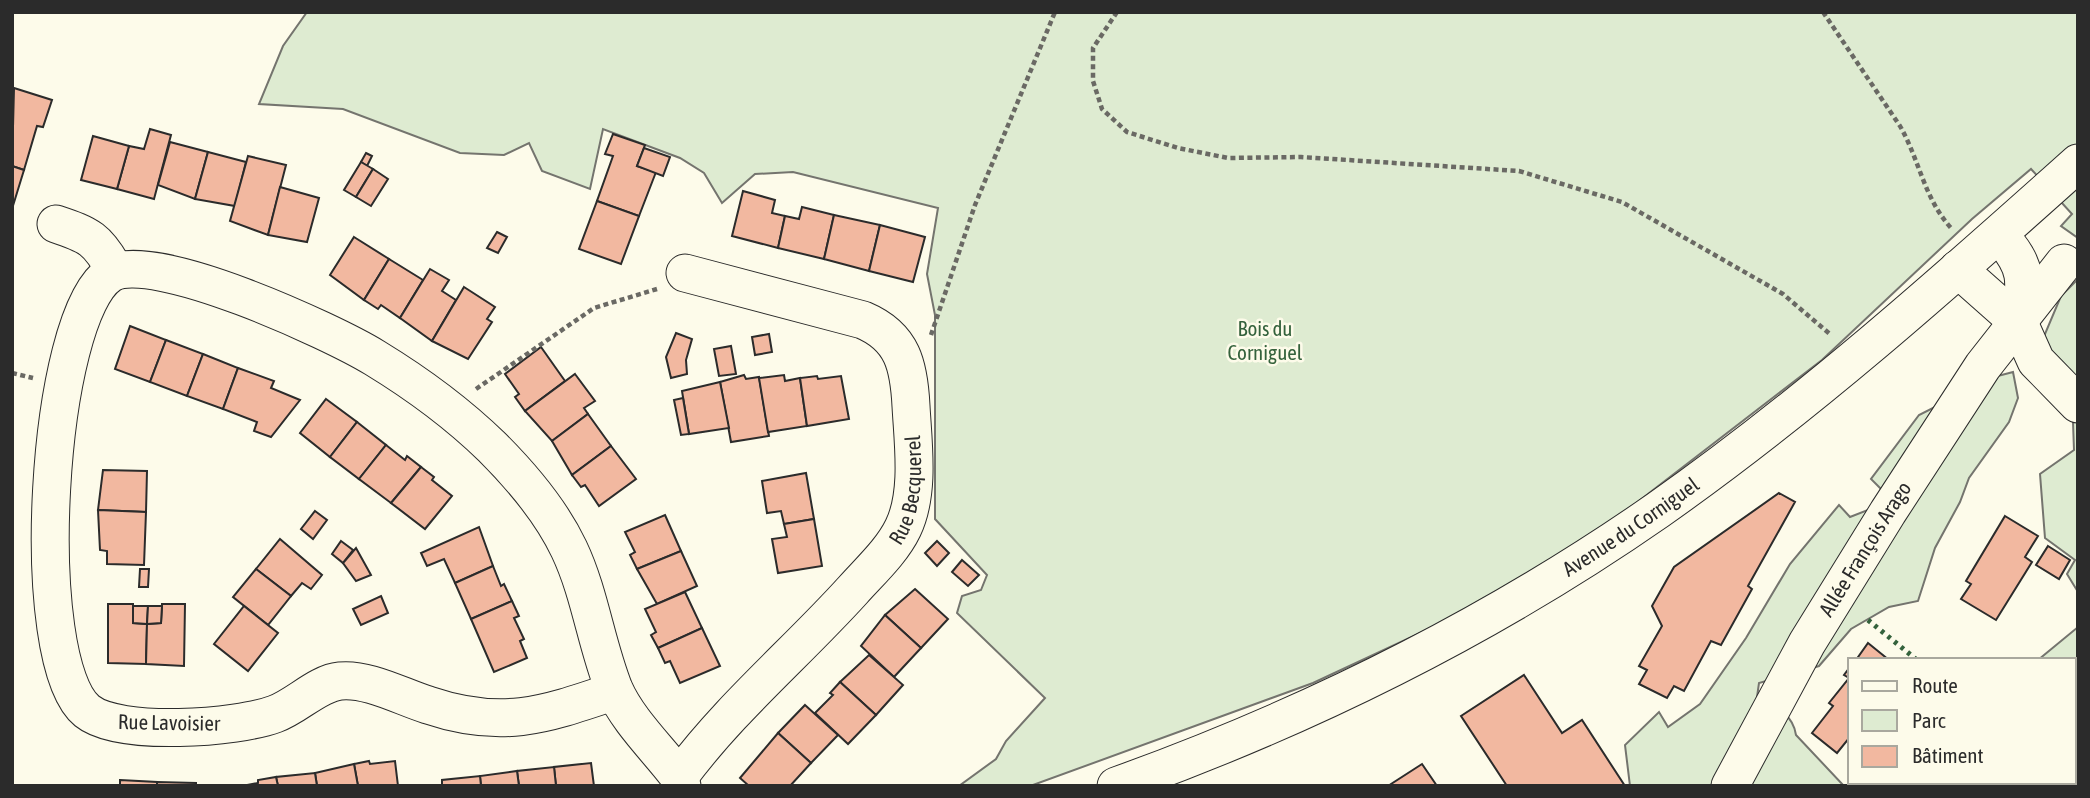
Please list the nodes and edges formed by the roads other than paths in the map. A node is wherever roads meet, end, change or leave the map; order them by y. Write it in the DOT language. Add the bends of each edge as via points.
graph roads {
  1 [pos="2078,163"];
  2 [pos="56,224"];
  3 [pos="1988,254"];
  4 [pos="2071,260"];
  5 [pos="115,271"];
  6 [pos="685,272"];
  7 [pos="2019,323"];
  8 [pos="2078,404"];
  9 [pos="615,691"];
  10 [pos="680,781"];
  11 [pos="1116,786"];
  12 [pos="1730,786"];
  1 -- 3 [label="street, Avenue du Corniguel"];
  2 -- 5 [label="street" via="88,234"];
  3 -- 4 [label="street" via="2039,266"];
  3 -- 7 [label="street"];
  3 -- 7 [label="street" via="2023,291"];
  3 -- 11 [label="street, Avenue du Corniguel" via="1659,509 1528,593 1329,700"];
  4 -- 7 [label="street, Allée François Arago"];
  5 -- 9 [label="street" via="149,268 272,309 373,356 447,409 524,482 569,549"];
  5 -- 9 [label="street, Rue Lavoisier" via="94,289 74,340 64,387 52,508 54,629 68,684 91,714 103,721 159,727 224,725 281,712 340,681 489,720 555,711"];
  6 -- 10 [label="street, Rue Becquerel" via="863,320 887,334 910,375 913,449 911,501 904,527 825,622 718,728"];
  7 -- 8 [label="street" via="2036,361"];
  7 -- 12 [label="street, Allée François Arago" via="1983,366 1888,512 1807,643"];
  9 -- 10 [label="street"];
}
